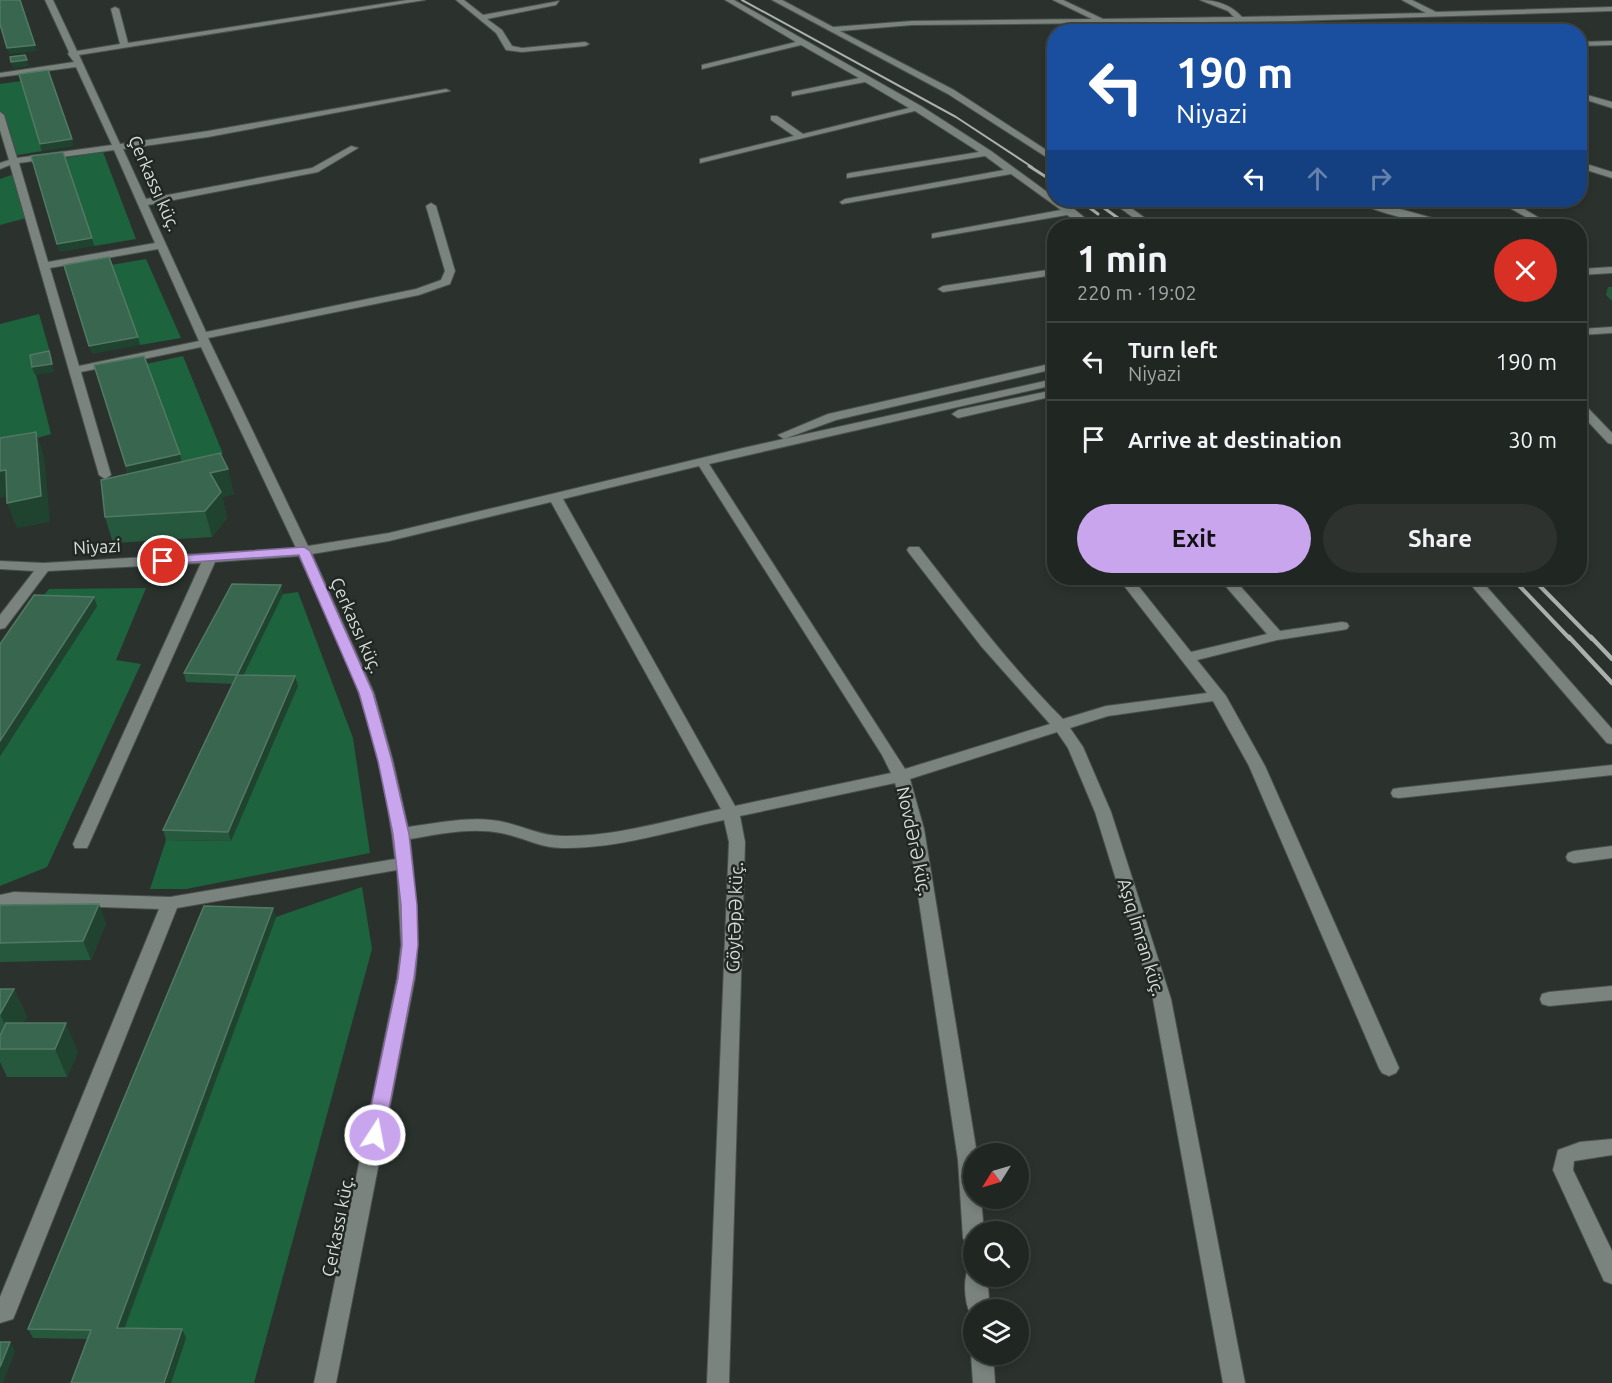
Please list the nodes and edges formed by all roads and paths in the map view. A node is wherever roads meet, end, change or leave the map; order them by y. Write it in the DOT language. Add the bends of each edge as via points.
graph roads {
  1 [pos="49,0"];
  2 [pos="421,0"];
  3 [pos="460,0"];
  4 [pos="729,0"];
  5 [pos="776,0"];
  6 [pos="1057,0"];
  7 [pos="1204,0"];
  8 [pos="1407,0"];
  9 [pos="1520,0"];
  10 [pos="556,3"];
  11 [pos="116,9"];
  12 [pos="1612,9"];
  13 [pos="1537,11"];
  14 [pos="1435,14"];
  15 [pos="484,17"];
  16 [pos="1239,18"];
  17 [pos="1293,19"];
  18 [pos="1100,20"];
  19 [pos="1109,24"];
  20 [pos="1298,24"];
  21 [pos="833,29"];
  22 [pos="804,42"];
  23 [pos="1612,43"];
  24 [pos="585,44"];
  25 [pos="1587,44"];
  26 [pos="125,47"];
  27 [pos="75,59"];
  28 [pos="705,67"];
  29 [pos="0,75"];
  30 [pos="868,79"];
  31 [pos="446,91"];
  32 [pos="795,94"];
  33 [pos="1587,98"];
  34 [pos="1612,105"];
  35 [pos="918,108"];
  36 [pos="0,115"];
  37 [pos="774,118"];
  38 [pos="802,136"];
  39 [pos="117,146"];
  40 [pos="354,147"];
  41 [pos="988,153"];
  42 [pos="1047,154"];
  43 [pos="14,161"];
  44 [pos="703,161"];
  45 [pos="0,166"];
  46 [pos="1587,167"];
  47 [pos="1014,171"];
  48 [pos="1612,175"];
  49 [pos="850,176"];
  50 [pos="1047,195"];
  51 [pos="845,202"];
  52 [pos="142,203"];
  53 [pos="431,206"];
  54 [pos="1064,207"];
  55 [pos="1124,207"];
  56 [pos="1381,207"];
  57 [pos="1513,207"];
  58 [pos="1071,212"];
  59 [pos="1080,219"];
  60 [pos="1141,219"];
  61 [pos="1424,219"];
  62 [pos="1539,219"];
  63 [pos="936,236"];
  64 [pos="161,245"];
  65 [pos="44,266"];
  66 [pos="1612,270"];
  67 [pos="1587,271"];
  68 [pos="1047,273"];
  69 [pos="942,289"];
  70 [pos="1612,330"];
  71 [pos="1587,332"];
  72 [pos="203,339"];
  73 [pos="1047,368"];
  74 [pos="74,370"];
  75 [pos="1047,384"];
  76 [pos="1047,395"];
  77 [pos="1587,414"];
  78 [pos="1612,440"];
  79 [pos="743,452"];
  80 [pos="702,462"];
  81 [pos="105,475"];
  82 [pos="555,497"];
  83 [pos="915,550"];
  84 [pos="304,551"];
  85 [pos="210,558"];
  86 [pos="0,565"];
  87 [pos="44,567"];
  88 [pos="1131,585"];
  89 [pos="1232,585"];
  90 [pos="1478,585"];
  91 [pos="0,625"];
  92 [pos="1342,626"];
  93 [pos="1277,636"];
  94 [pos="1189,657"];
  95 [pos="1218,696"];
  96 [pos="1059,724"];
  97 [pos="1612,738"];
  98 [pos="1612,770"];
  99 [pos="901,776"];
  100 [pos="1399,793"];
  101 [pos="731,813"];
  102 [pos="401,834"];
  103 [pos="81,843"];
  104 [pos="1612,852"];
  105 [pos="1574,857"];
  106 [pos="405,863"];
  107 [pos="0,902"];
  108 [pos="170,903"];
  109 [pos="1612,993"];
  110 [pos="1549,999"];
  111 [pos="1389,1068"];
  112 [pos="1612,1147"];
  113 [pos="973,1221"];
  114 [pos="1612,1274"];
  115 [pos="0,1312"];
  116 [pos="983,1365"];
  117 [pos="325,1383"];
  118 [pos="718,1383"];
  119 [pos="984,1383"];
  120 [pos="1234,1383"];
  1 -- 27 [label="street, Çerkassı küç."];
  2 -- 26 [label="street"];
  3 -- 15 [label="street"];
  4 -- 22 [label="street"];
  5 -- 21 [label="street"];
  6 -- 18 [label="street"];
  7 -- 16 [label="street" via="1231,9"];
  8 -- 14 [label="street"];
  9 -- 13 [label="street"];
  10 -- 15 [label="street"];
  11 -- 26 [label="street"];
  12 -- 13 [label="street"];
  13 -- 14 [label="street"];
  14 -- 17 [label="street"];
  15 -- 24 [label="street" via="514,50"];
  16 -- 17 [label="street"];
  16 -- 18 [label="street"];
  17 -- 20 [label="street"];
  18 -- 19 [label="street"];
  18 -- 21 [label="street" via="912,23"];
  21 -- 42 [label="street" via="951,92"];
  22 -- 28 [label="street"];
  22 -- 30 [label="street"];
  23 -- 25 [label="street"];
  26 -- 27 [label="street"];
  27 -- 29 [label="street"];
  27 -- 39 [label="street, Çerkassı küç."];
  30 -- 32 [label="street"];
  30 -- 35 [label="street"];
  31 -- 39 [label="street" via="208,134"];
  33 -- 34 [label="street"];
  35 -- 38 [label="street"];
  35 -- 41 [label="street"];
  36 -- 43 [label="street"];
  37 -- 38 [label="street"];
  38 -- 44 [label="street"];
  39 -- 43 [label="street"];
  39 -- 52 [label="street, Çerkassı küç."];
  40 -- 52 [label="street" via="315,170"];
  41 -- 47 [label="street"];
  41 -- 49 [label="street"];
  43 -- 45 [label="street"];
  43 -- 65 [label="street"];
  46 -- 48 [label="street"];
  47 -- 50 [label="street"];
  47 -- 51 [label="street"];
  52 -- 64 [label="street, Çerkassı küç."];
  53 -- 72 [label="street" via="450,271 446,282 419,292"];
  54 -- 58 [label="street"];
  55 -- 60 [label="street"];
  56 -- 61 [label="street"];
  57 -- 62 [label="street"];
  58 -- 59 [label="street"];
  58 -- 63 [label="street"];
  64 -- 65 [label="street"];
  64 -- 72 [label="street, Çerkassı küç."];
  65 -- 74 [label="street"];
  66 -- 67 [label="street"];
  68 -- 69 [label="street"];
  70 -- 71 [label="street"];
  72 -- 74 [label="street"];
  72 -- 84 [label="street, Çerkassı küç."];
  73 -- 79 [label="street" via="832,417"];
  74 -- 81 [label="street"];
  75 -- 79 [label="street"];
  76 -- 79 [label="street" via="850,437"];
  77 -- 78 [label="street"];
  79 -- 80 [label="street, Niyazi"];
  80 -- 82 [label="street, Niyazi"];
  80 -- 99 [label="street, Novdərə küç."];
  82 -- 84 [label="street, Niyazi" via="389,537"];
  82 -- 101 [label="street, Göytəpə küç."];
  83 -- 96 [label="street, Aşıq İmran küç." via="986,643"];
  84 -- 85 [label="street, Niyazi"];
  84 -- 102 [label="street, Çerkassı küç." via="366,693"];
  85 -- 87 [label="street, Niyazi"];
  85 -- 103 [label="street"];
  86 -- 87 [label="street, Niyazi"];
  87 -- 91 [label="street"];
  88 -- 94 [label="street"];
  89 -- 93 [label="street"];
  90 -- 97 [label="street"];
  92 -- 93 [label="street"];
  93 -- 94 [label="street"];
  94 -- 95 [label="street"];
  95 -- 96 [label="street" via="1106,711"];
  95 -- 111 [label="street" via="1257,766"];
  96 -- 99 [label="street"];
  96 -- 120 [label="street, Aşıq İmran küç." via="1075,747 1103,812 1162,999"];
  98 -- 100 [label="street"];
  99 -- 101 [label="street"];
  99 -- 113 [label="street, Novdərə küç." via="920,852 968,1160"];
  101 -- 102 [label="street" via="608,839 567,842 494,826 463,825"];
  101 -- 118 [label="street, Göytəpə küç." via="737,842"];
  102 -- 106 [label="street, Çerkassı küç."];
  104 -- 105 [label="street"];
  106 -- 108 [label="street"];
  106 -- 117 [label="street, Çerkassı küç." via="410,945 406,978"];
  107 -- 108 [label="street" via="14,898"];
  108 -- 115 [label="street" via="4,1312"];
  109 -- 110 [label="street"];
  112 -- 114 [label="street" via="1565,1156 1563,1170"];
  116 -- 119 [label="street"];
}
